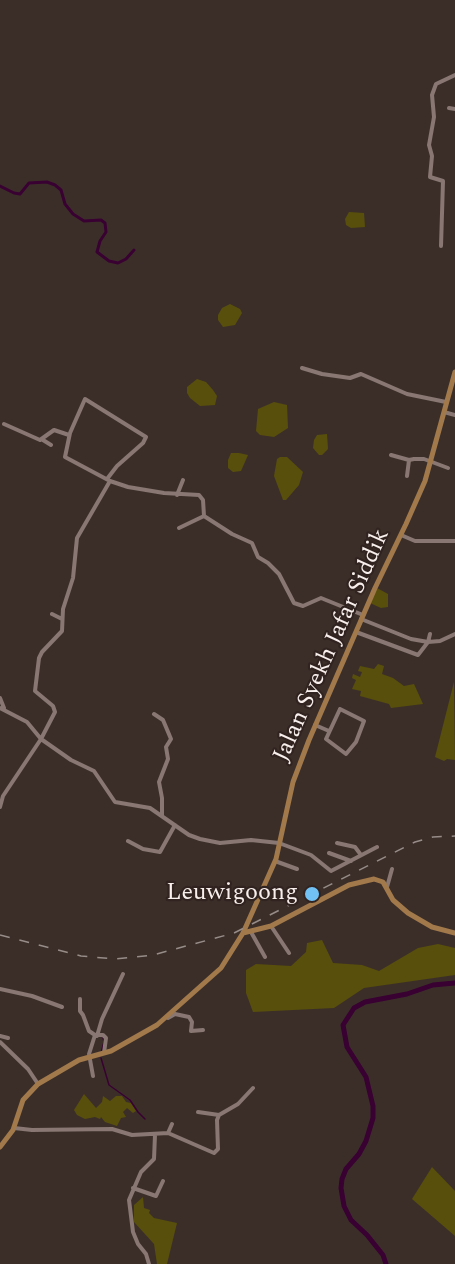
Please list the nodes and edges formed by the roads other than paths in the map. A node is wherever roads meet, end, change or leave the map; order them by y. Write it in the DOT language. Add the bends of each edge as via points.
graph roads {
  1 [pos="455,75"];
  2 [pos="449,108"];
  3 [pos="455,109"];
  4 [pos="441,246"];
  5 [pos="303,368"];
  6 [pos="455,372"];
  7 [pos="448,393"];
  8 [pos="455,396"];
  9 [pos="446,402"];
  10 [pos="444,412"];
  11 [pos="455,415"];
  12 [pos="4,424"];
  13 [pos="69,435"];
  14 [pos="43,440"];
  15 [pos="51,445"];
  16 [pos="391,455"];
  17 [pos="409,460"];
  18 [pos="431,461"];
  19 [pos="448,468"];
  20 [pos="407,476"];
  21 [pos="108,480"];
  22 [pos="183,480"];
  23 [pos="177,495"];
  24 [pos="204,516"];
  25 [pos="179,528"];
  26 [pos="401,535"];
  27 [pos="455,540"];
  28 [pos="52,614"];
  29 [pos="362,617"];
  30 [pos="62,619"];
  31 [pos="355,632"];
  32 [pos="430,634"];
  33 [pos="455,634"];
  34 [pos="428,642"];
  35 [pos="0,698"];
  36 [pos="2,708"];
  37 [pos="154,714"];
  38 [pos="315,725"];
  39 [pos="329,731"];
  40 [pos="41,739"];
  41 [pos="0,807"];
  42 [pos="162,815"];
  43 [pos="175,825"];
  44 [pos="128,842"];
  45 [pos="279,843"];
  46 [pos="336,843"];
  47 [pos="377,847"];
  48 [pos="329,853"];
  49 [pos="361,855"];
  50 [pos="275,861"];
  51 [pos="351,861"];
  52 [pos="297,869"];
  53 [pos="392,870"];
  54 [pos="387,887"];
  55 [pos="271,926"];
  56 [pos="250,932"];
  57 [pos="243,933"];
  58 [pos="455,933"];
  59 [pos="289,953"];
  60 [pos="265,957"];
  61 [pos="123,974"];
  62 [pos="0,989"];
  63 [pos="81,999"];
  64 [pos="62,1007"];
  65 [pos="157,1025"];
  66 [pos="203,1030"];
  67 [pos="0,1036"];
  68 [pos="96,1037"];
  69 [pos="8,1038"];
  70 [pos="0,1042"];
  71 [pos="89,1054"];
  72 [pos="102,1055"];
  73 [pos="93,1076"];
  74 [pos="36,1081"];
  75 [pos="253,1088"];
  76 [pos="198,1112"];
  77 [pos="219,1115"];
  78 [pos="172,1124"];
  79 [pos="14,1128"];
  80 [pos="168,1133"];
  81 [pos="155,1135"];
  82 [pos="0,1147"];
  83 [pos="163,1181"];
  84 [pos="133,1188"];
  85 [pos="149,1264"];
  1 -- 4 [label="street" via="436,84 432,95 429,177 443,181"];
  2 -- 3 [label="street"];
  5 -- 9 [label="street" via="350,378 361,374 406,393"];
  6 -- 7 [label="main road, Jalan Syekh Jafar Siddik"];
  7 -- 8 [label="street"];
  7 -- 9 [label="main road, Jalan Syekh Jafar Siddik"];
  9 -- 10 [label="main road, Jalan Syekh Jafar Siddik"];
  10 -- 11 [label="street"];
  10 -- 18 [label="main road, Jalan Syekh Jafar Siddik"];
  12 -- 14 [label="street"];
  13 -- 14 [label="street" via="55,430"];
  13 -- 21 [label="street" via="65,458"];
  13 -- 21 [label="street" via="85,399 145,436 146,440"];
  14 -- 15 [label="street"];
  16 -- 17 [label="street"];
  17 -- 18 [label="street"];
  17 -- 20 [label="street"];
  18 -- 19 [label="street"];
  18 -- 26 [label="main road, Jalan Syekh Jafar Siddik"];
  21 -- 23 [label="street"];
  21 -- 30 [label="street" via="77,538 71,589"];
  22 -- 23 [label="street"];
  23 -- 24 [label="street" via="201,496"];
  24 -- 25 [label="street"];
  24 -- 29 [label="street" via="252,543 258,557 279,574 294,603 303,606 321,598"];
  26 -- 27 [label="street" via="415,541"];
  26 -- 29 [label="main road, Jalan Syekh Jafar Siddik"];
  28 -- 30 [label="street"];
  29 -- 31 [label="main road, Jalan Syekh Jafar Siddik"];
  29 -- 34 [label="street" via="399,635"];
  30 -- 40 [label="street" via="62,631 42,651 38,662 35,691 55,712"];
  31 -- 34 [label="street" via="417,654"];
  31 -- 38 [label="main road, Jalan Syekh Jafar Siddik"];
  32 -- 34 [label="street"];
  33 -- 34 [label="street"];
  35 -- 36 [label="street"];
  36 -- 40 [label="street" via="27,722"];
  37 -- 42 [label="street" via="163,720 171,739 159,782"];
  38 -- 39 [label="street"];
  38 -- 45 [label="main road, Jalan Syekh Jafar Siddik" via="297,768"];
  39 -- 39 [label="street" via="327,740 347,754 364,720 340,709"];
  40 -- 41 [label="street" via="3,796"];
  40 -- 42 [label="street" via="94,771 115,802 145,807"];
  42 -- 43 [label="street"];
  43 -- 44 [label="street" via="160,852"];
  43 -- 45 [label="street" via="189,835 220,843"];
  45 -- 50 [label="main road, Jalan Syekh Jafar Siddik"];
  45 -- 51 [label="street" via="311,855 331,871"];
  46 -- 49 [label="street" via="355,848"];
  47 -- 49 [label="street"];
  48 -- 51 [label="street"];
  49 -- 51 [label="street"];
  50 -- 52 [label="street"];
  50 -- 57 [label="main road, Jalan Syekh Jafar Siddik"];
  53 -- 54 [label="street"];
  54 -- 55 [label="main road" via="377,879 356,882"];
  54 -- 58 [label="main road" via="393,900 408,913 432,927"];
  55 -- 56 [label="main road"];
  55 -- 59 [label="street"];
  56 -- 57 [label="main road"];
  56 -- 60 [label="street"];
  57 -- 65 [label="main road, Jalan Syekh Jafar Siddik" via="221,968"];
  61 -- 68 [label="street"];
  62 -- 64 [label="street"];
  63 -- 68 [label="street" via="80,1011 88,1031"];
  65 -- 66 [label="street" via="175,1014 191,1019 191,1031"];
  65 -- 72 [label="main road, Jalan Syekh Jafar Siddik"];
  67 -- 69 [label="street"];
  68 -- 71 [label="street"];
  68 -- 72 [label="street" via="105,1036"];
  70 -- 74 [label="street"];
  71 -- 72 [label="main road, Jalan Syekh Jafar Siddik"];
  71 -- 73 [label="street"];
  71 -- 74 [label="main road, Jalan Syekh Jafar Siddik"];
  74 -- 79 [label="main road" via="23,1100"];
  75 -- 77 [label="street" via="238,1104"];
  76 -- 77 [label="street"];
  77 -- 80 [label="street" via="218,1149 214,1153"];
  78 -- 80 [label="street"];
  79 -- 81 [label="street" via="112,1129 132,1135"];
  79 -- 82 [label="main road"];
  80 -- 81 [label="street"];
  81 -- 84 [label="street" via="154,1159 143,1169"];
  83 -- 84 [label="street" via="156,1196"];
  84 -- 85 [label="street" via="129,1200 133,1232"];
}
